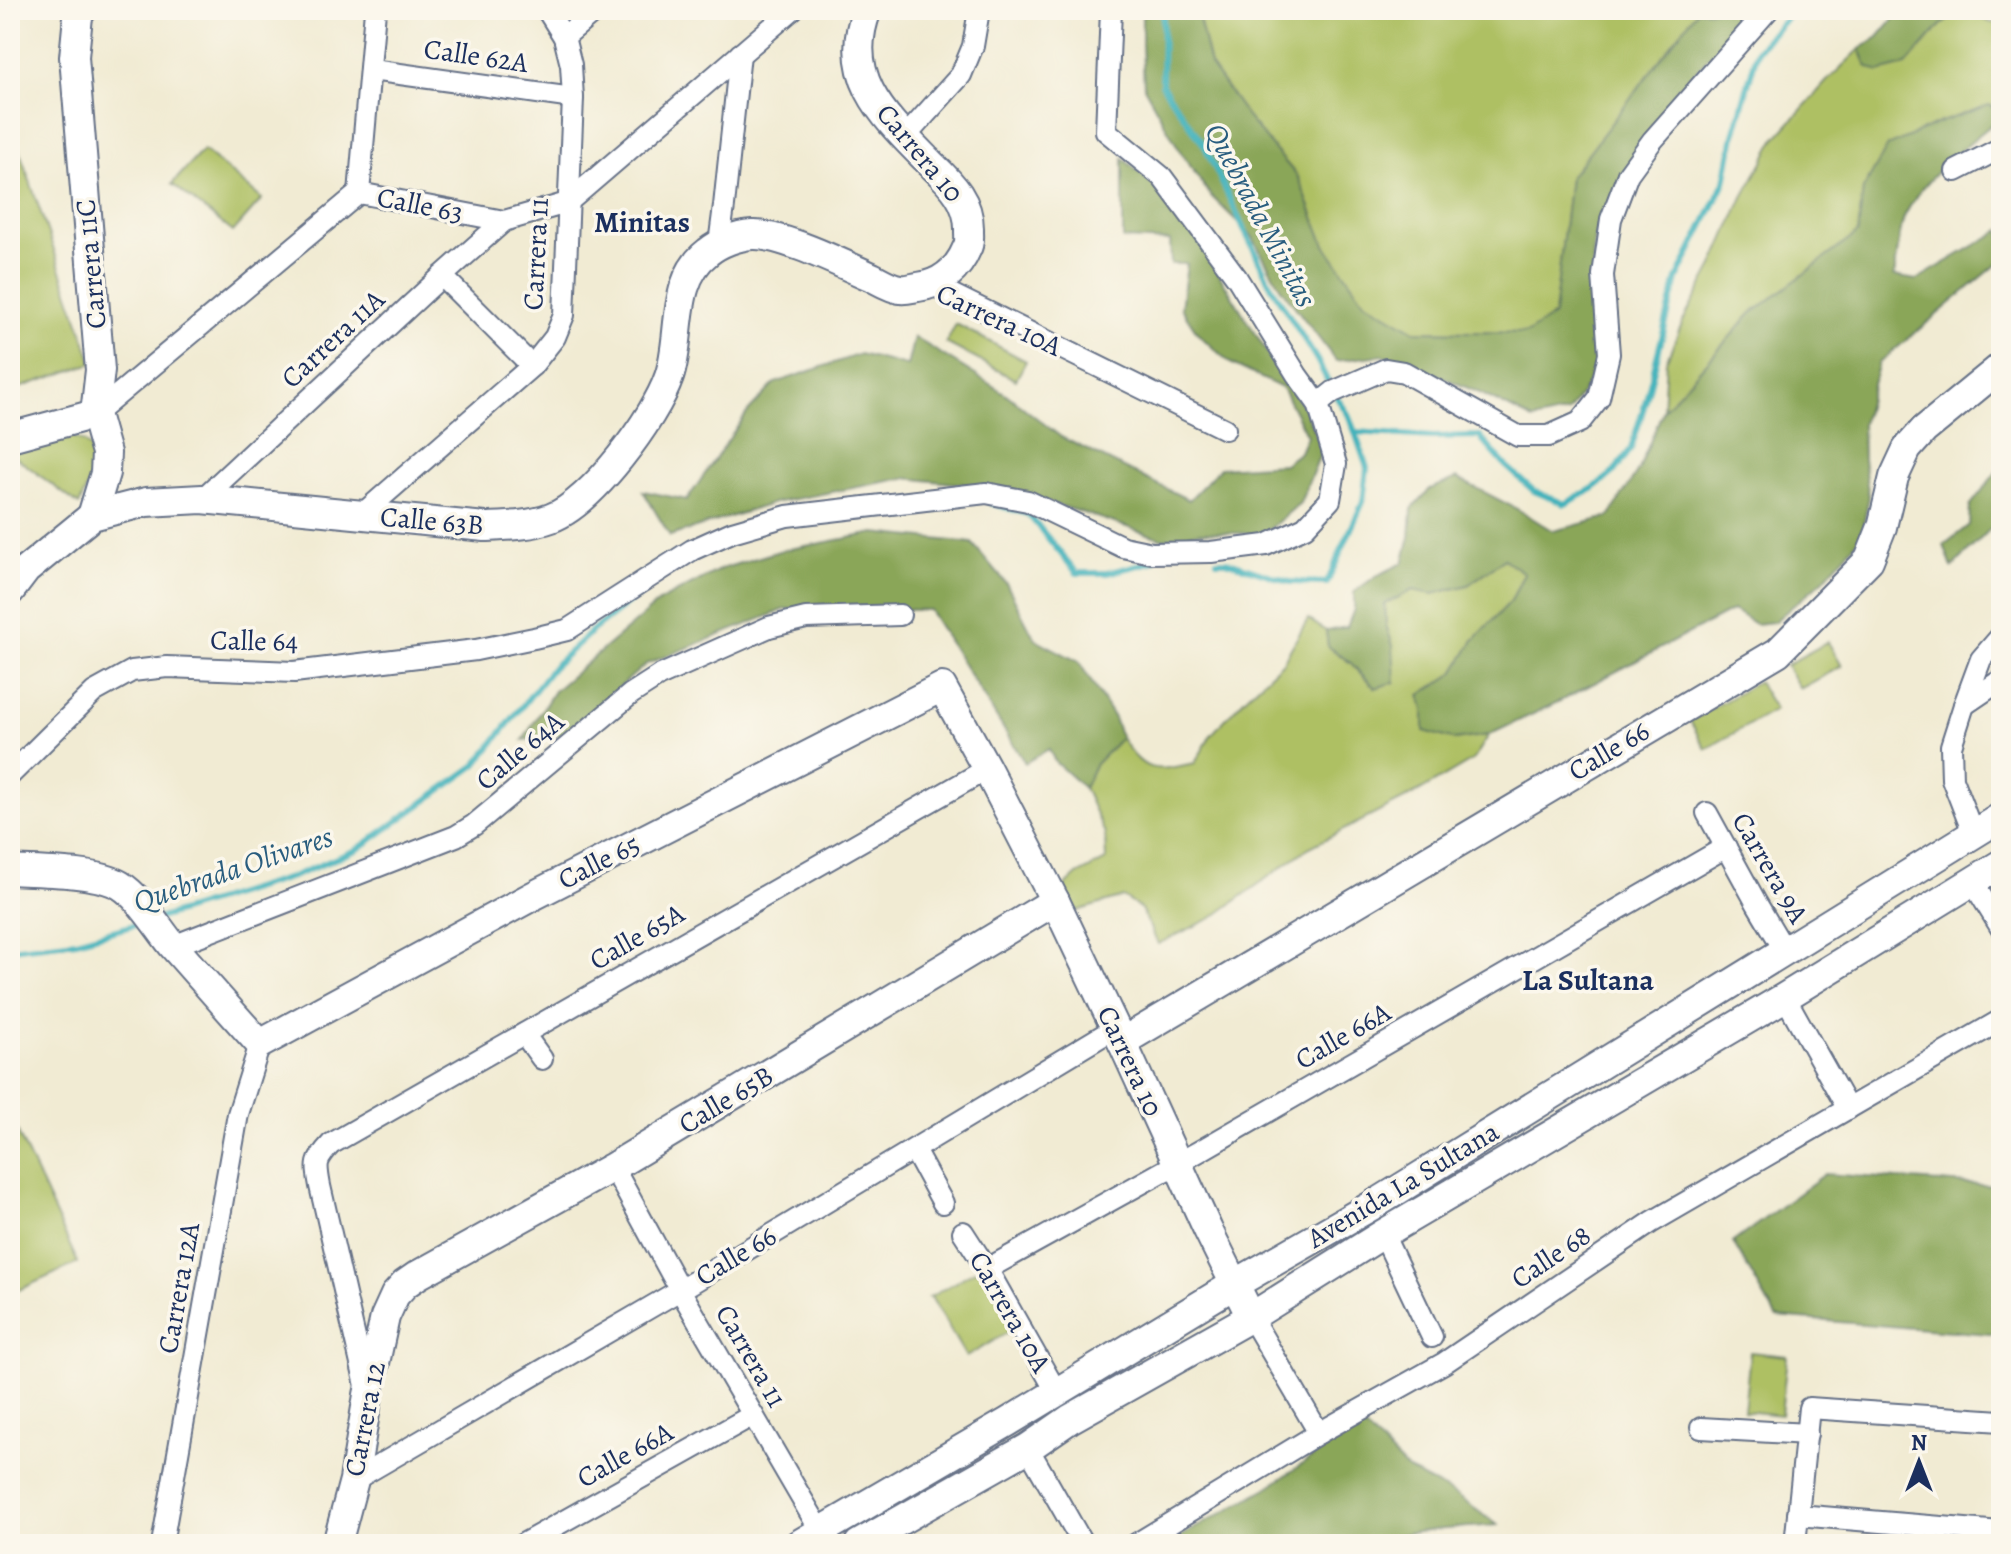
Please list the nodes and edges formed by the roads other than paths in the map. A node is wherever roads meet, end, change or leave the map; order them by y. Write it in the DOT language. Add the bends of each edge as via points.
graph roads {
  1 [pos="82,10"];
  2 [pos="375,10"];
  3 [pos="547,10"];
  4 [pos="596,10"];
  5 [pos="792,10"];
  6 [pos="867,10"];
  7 [pos="979,10"];
  8 [pos="1111,10"];
  9 [pos="1768,10"];
  10 [pos="564,37"];
  11 [pos="740,54"];
  12 [pos="371,70"];
  13 [pos="573,98"];
  14 [pos="905,137"];
  15 [pos="2001,148"];
  16 [pos="1956,171"];
  17 [pos="359,193"];
  18 [pos="567,203"];
  19 [pos="504,221"];
  20 [pos="719,244"];
  21 [pos="442,276"];
  22 [pos="933,285"];
  23 [pos="532,366"];
  24 [pos="2001,367"];
  25 [pos="1327,397"];
  26 [pos="95,414"];
  27 [pos="1225,429"];
  28 [pos="10,437"];
  29 [pos="202,499"];
  30 [pos="92,516"];
  31 [pos="360,516"];
  32 [pos="10,591"];
  33 [pos="900,615"];
  34 [pos="2001,636"];
  35 [pos="2001,680"];
  36 [pos="942,687"];
  37 [pos="1964,705"];
  38 [pos="987,769"];
  39 [pos="10,775"];
  40 [pos="1707,813"];
  41 [pos="2001,817"];
  42 [pos="1973,833"];
  43 [pos="1726,847"];
  44 [pos="2001,864"];
  45 [pos="10,870"];
  46 [pos="1972,881"];
  47 [pos="1055,901"];
  48 [pos="2001,928"];
  49 [pos="166,938"];
  50 [pos="1785,951"];
  51 [pos="1785,997"];
  52 [pos="2001,1020"];
  53 [pos="524,1034"];
  54 [pos="1119,1035"];
  55 [pos="260,1044"];
  56 [pos="542,1059"];
  57 [pos="1848,1109"];
  58 [pos="914,1150"];
  59 [pos="1177,1164"];
  60 [pos="613,1167"];
  61 [pos="943,1203"];
  62 [pos="963,1232"];
  63 [pos="1383,1234"];
  64 [pos="987,1269"];
  65 [pos="1235,1284"];
  66 [pos="680,1290"];
  67 [pos="395,1295"];
  68 [pos="1251,1317"];
  69 [pos="1432,1337"];
  70 [pos="1056,1391"];
  71 [pos="368,1395"];
  72 [pos="753,1415"];
  73 [pos="2001,1421"];
  74 [pos="1701,1428"];
  75 [pos="1319,1433"];
  76 [pos="1807,1434"];
  77 [pos="1028,1448"];
  78 [pos="354,1480"];
  79 [pos="1798,1515"];
  80 [pos="2001,1532"];
  81 [pos="809,1537"];
  82 [pos="162,1544"];
  83 [pos="337,1544"];
  84 [pos="523,1544"];
  85 [pos="859,1544"];
  86 [pos="1083,1544"];
  87 [pos="1136,1544"];
  88 [pos="1795,1544"];
  1 -- 26 [label="street, Carrera 11C" via="74,57 100,370"];
  2 -- 12 [label="street"];
  3 -- 10 [label="street, Carrera 11"];
  4 -- 10 [label="street, Calle 62A"];
  5 -- 11 [label="street, Calle 63"];
  6 -- 14 [label="street, Carrera 10" via="858,60 867,90"];
  7 -- 14 [label="street" via="961,75"];
  8 -- 25 [label="street, Calle 64" via="1106,131 1162,177 1237,278 1297,375"];
  9 -- 25 [label="street" via="1628,174 1611,219 1603,275 1609,354 1599,398 1580,422 1549,436 1518,436 1404,372 1386,369"];
  10 -- 13 [label="street, Carrera 11"];
  11 -- 18 [label="street, Calle 63"];
  11 -- 20 [label="street"];
  12 -- 13 [label="street, Calle 62A"];
  12 -- 17 [label="street"];
  13 -- 18 [label="street, Carrera 11"];
  14 -- 22 [label="street, Carrera 10" via="956,188 970,215 969,246 954,270"];
  15 -- 16 [label="street"];
  17 -- 19 [label="street, Calle 63"];
  17 -- 26 [label="street, Calle 63"];
  18 -- 19 [label="street, Calle 63"];
  18 -- 23 [label="street, Carrera 11" via="564,315 555,337"];
  19 -- 21 [label="street, Carrera 11A"];
  20 -- 22 [label="street, Carrera 10A" via="753,235 784,240 900,289"];
  20 -- 31 [label="street, Calle 63B" via="689,273 670,375 652,413 616,464 580,500 553,518 521,526"];
  21 -- 23 [label="street"];
  21 -- 29 [label="street, Carrera 11A"];
  22 -- 27 [label="street, Carrera 10A"];
  23 -- 31 [label="street, Carrera 11"];
  24 -- 54 [label="street, Calle 66" via="1907,449 1869,560 1778,652"];
  25 -- 39 [label="street, Calle 64" via="1336,464 1330,500 1305,527 1266,545 1152,553 1123,547 1028,501 986,493 787,516 692,550 567,630 534,638 294,672 167,667 132,671 94,692"];
  26 -- 28 [label="street, Calle 63"];
  26 -- 30 [label="street, Carrera 11C" via="106,453"];
  29 -- 30 [label="street, Calle 63B" via="146,502"];
  29 -- 31 [label="street, Calle 63B"];
  30 -- 32 [label="street, Calle 63B" via="26,570"];
  33 -- 49 [label="street, Calle 64A" via="806,618 769,627 631,694 456,836"];
  34 -- 37 [label="street" via="1981,659"];
  35 -- 37 [label="street"];
  36 -- 38 [label="street, Carrera 10"];
  36 -- 55 [label="street, Calle 65" via="531,897"];
  37 -- 42 [label="street" via="1951,746 1952,779"];
  38 -- 47 [label="street, Carrera 10"];
  38 -- 53 [label="street, Calle 65A"];
  40 -- 43 [label="street, Carrera 9A"];
  41 -- 42 [label="street, Avenida La Sultana"];
  42 -- 50 [label="street, Avenida La Sultana"];
  43 -- 50 [label="street, Carrera 9A"];
  43 -- 59 [label="street, Calle 66A"];
  44 -- 46 [label="street, Avenida La Sultana"];
  45 -- 49 [label="street" via="103,878 122,886"];
  46 -- 48 [label="street"];
  46 -- 51 [label="street, Avenida La Sultana"];
  47 -- 54 [label="street, Carrera 10"];
  47 -- 60 [label="street, Calle 65B"];
  49 -- 55 [label="street"];
  50 -- 65 [label="street, Avenida La Sultana" via="1380,1201"];
  51 -- 57 [label="street"];
  51 -- 63 [label="street, Avenida La Sultana"];
  52 -- 57 [label="street, Calle 68"];
  53 -- 56 [label="street"];
  53 -- 71 [label="street, Calle 65A" via="331,1144 318,1158"];
  54 -- 58 [label="street, Calle 66"];
  54 -- 59 [label="street, Carrera 10"];
  55 -- 82 [label="street, Carrera 12A" via="238,1114"];
  57 -- 75 [label="street, Calle 68" via="1652,1222 1444,1363"];
  58 -- 61 [label="street"];
  58 -- 66 [label="street, Calle 66"];
  59 -- 64 [label="street, Calle 66A"];
  59 -- 65 [label="street, Carrera 10"];
  60 -- 66 [label="street, Carrera 11"];
  60 -- 67 [label="street, Calle 65B" via="418,1275"];
  62 -- 64 [label="street, Carrera 10A"];
  63 -- 68 [label="street, Avenida La Sultana"];
  63 -- 69 [label="street"];
  64 -- 70 [label="street, Carrera 10A"];
  65 -- 68 [label="street, Carrera 10"];
  65 -- 70 [label="street, Avenida La Sultana"];
  66 -- 72 [label="street, Carrera 11"];
  66 -- 78 [label="street, Calle 66"];
  67 -- 71 [label="street, Carrera 12"];
  68 -- 75 [label="street, Carrera 10"];
  68 -- 77 [label="street, Avenida La Sultana"];
  70 -- 81 [label="street, Avenida La Sultana"];
  71 -- 78 [label="street, Carrera 12"];
  72 -- 81 [label="street, Carrera 11"];
  72 -- 84 [label="street, Calle 66A"];
  73 -- 76 [label="street" via="1809,1408"];
  74 -- 76 [label="street"];
  75 -- 87 [label="street, Calle 68"];
  76 -- 79 [label="street"];
  77 -- 85 [label="street, Avenida La Sultana"];
  77 -- 86 [label="street"];
  78 -- 83 [label="street, Carrera 12"];
  79 -- 80 [label="street"];
  79 -- 88 [label="street"];
}
